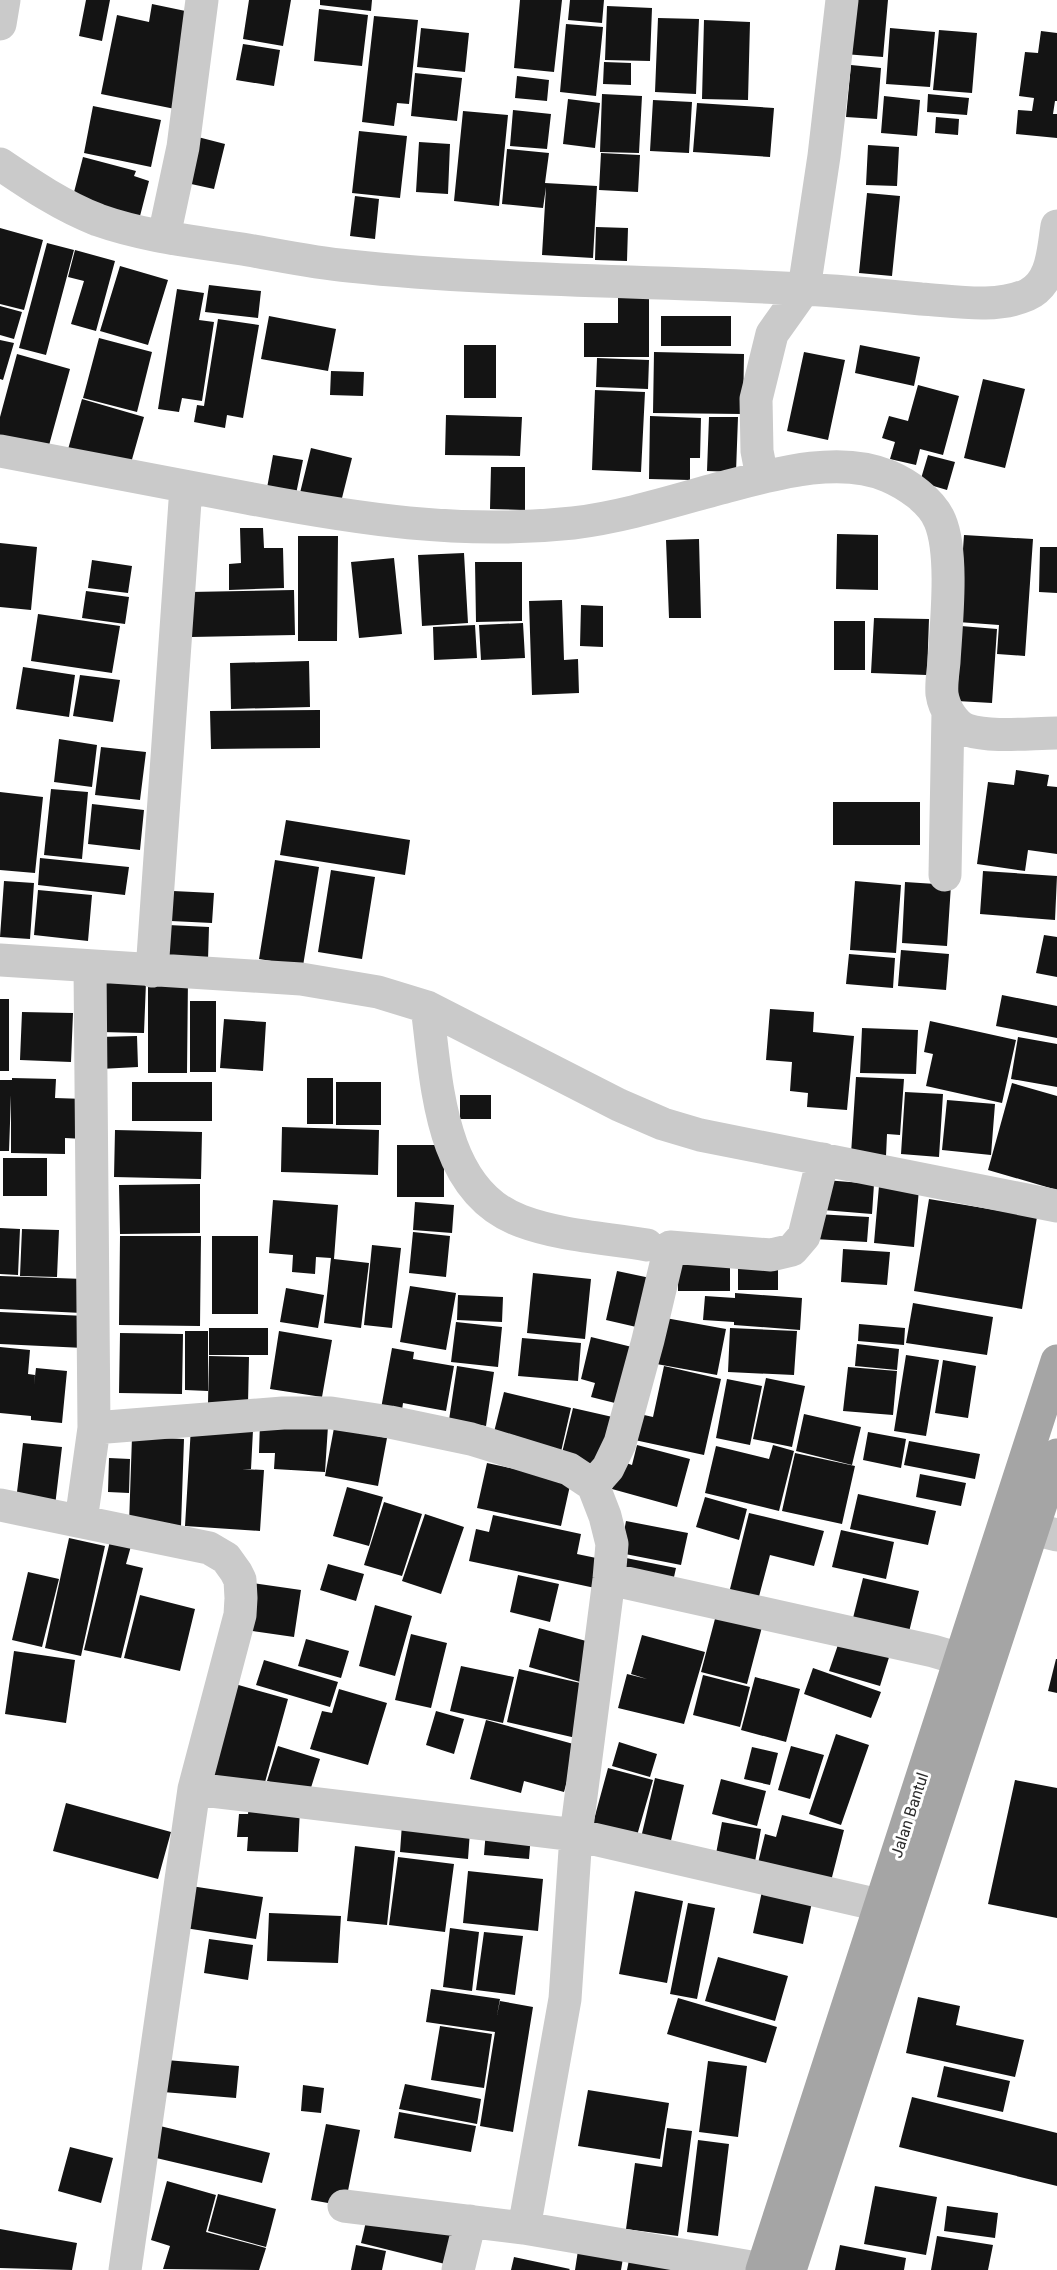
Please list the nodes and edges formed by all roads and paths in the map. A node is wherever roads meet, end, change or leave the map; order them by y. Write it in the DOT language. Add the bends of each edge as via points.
graph roads {
  1 [pos="4,0"];
  2 [pos="202,0"];
  3 [pos="842,0"];
  4 [pos="0,24"];
  5 [pos="0,164"];
  6 [pos="1057,225"];
  7 [pos="164,236"];
  8 [pos="804,289"];
  9 [pos="0,451"];
  10 [pos="762,477"];
  11 [pos="186,488"];
  12 [pos="948,712"];
  13 [pos="1057,733"];
  14 [pos="945,875"];
  15 [pos="0,960"];
  16 [pos="90,966"];
  17 [pos="152,971"];
  18 [pos="428,1007"];
  19 [pos="823,1159"];
  20 [pos="1057,1206"];
  21 [pos="647,1245"];
  22 [pos="1057,1361"];
  23 [pos="94,1428"];
  24 [pos="1057,1455"];
  25 [pos="593,1485"];
  26 [pos="0,1505"];
  27 [pos="81,1521"];
  28 [pos="1045,1532"];
  29 [pos="609,1579"];
  30 [pos="974,1663"];
  31 [pos="194,1789"];
  32 [pos="576,1835"];
  33 [pos="879,1905"];
  34 [pos="344,2206"];
  35 [pos="470,2221"];
  36 [pos="524,2228"];
  37 [pos="125,2270"];
  38 [pos="458,2270"];
  39 [pos="771,2270"];
  1 -- 4 [label="street"];
  2 -- 7 [label="street" via="183,147"];
  3 -- 8 [label="street"];
  5 -- 7 [label="street" via="63,204 98,220"];
  6 -- 8 [label="street" via="1050,269 1042,284 1033,292 1012,299 962,302"];
  7 -- 8 [label="street" via="358,267 466,276"];
  8 -- 10 [label="street" via="772,334 756,399 756,451"];
  9 -- 11 [label="street"];
  10 -- 11 [label="street" via="576,523 512,528 376,521"];
  10 -- 12 [label="street" via="816,467 859,469 886,475 930,506 940,520 945,542 948,583 942,694"];
  11 -- 17 [label="street"];
  12 -- 13 [label="street" via="959,725 984,733"];
  12 -- 14 [label="street"];
  15 -- 16 [label="street"];
  16 -- 17 [label="street"];
  16 -- 23 [label="street"];
  17 -- 18 [label="street" via="301,979 378,992"];
  18 -- 19 [label="street" via="663,1124"];
  18 -- 21 [label="street" via="441,1113 453,1151 471,1184 500,1211 520,1221"];
  19 -- 20 [label="street"];
  19 -- 25 [label="street" via="804,1236 792,1251 771,1254 670,1247 620,1443 608,1468"];
  22 -- 30 [label="main road, Jalan Bantul"];
  23 -- 25 [label="street" via="283,1413 331,1413 471,1439 569,1469"];
  23 -- 27 [label="street"];
  24 -- 28 [label="main road, Jalan Bantul"];
  25 -- 29 [label="street" via="612,1544"];
  26 -- 27 [label="street"];
  27 -- 31 [label="street" via="209,1548 226,1558 240,1580 240,1615"];
  28 -- 30 [label="main road, Jalan Bantul"];
  29 -- 30 [label="street"];
  29 -- 32 [label="street"];
  30 -- 33 [label="main road, Jalan Bantul"];
  30 -- 39 [label="main road, Jalan Bantul"];
  31 -- 32 [label="street"];
  31 -- 37 [label="street"];
  32 -- 33 [label="street"];
  32 -- 36 [label="street" via="565,1999"];
  33 -- 39 [label="main road, Jalan Bantul"];
  34 -- 35 [label="street"];
  35 -- 36 [label="street"];
  35 -- 38 [label="street"];
  36 -- 39 [label="street"];
}
